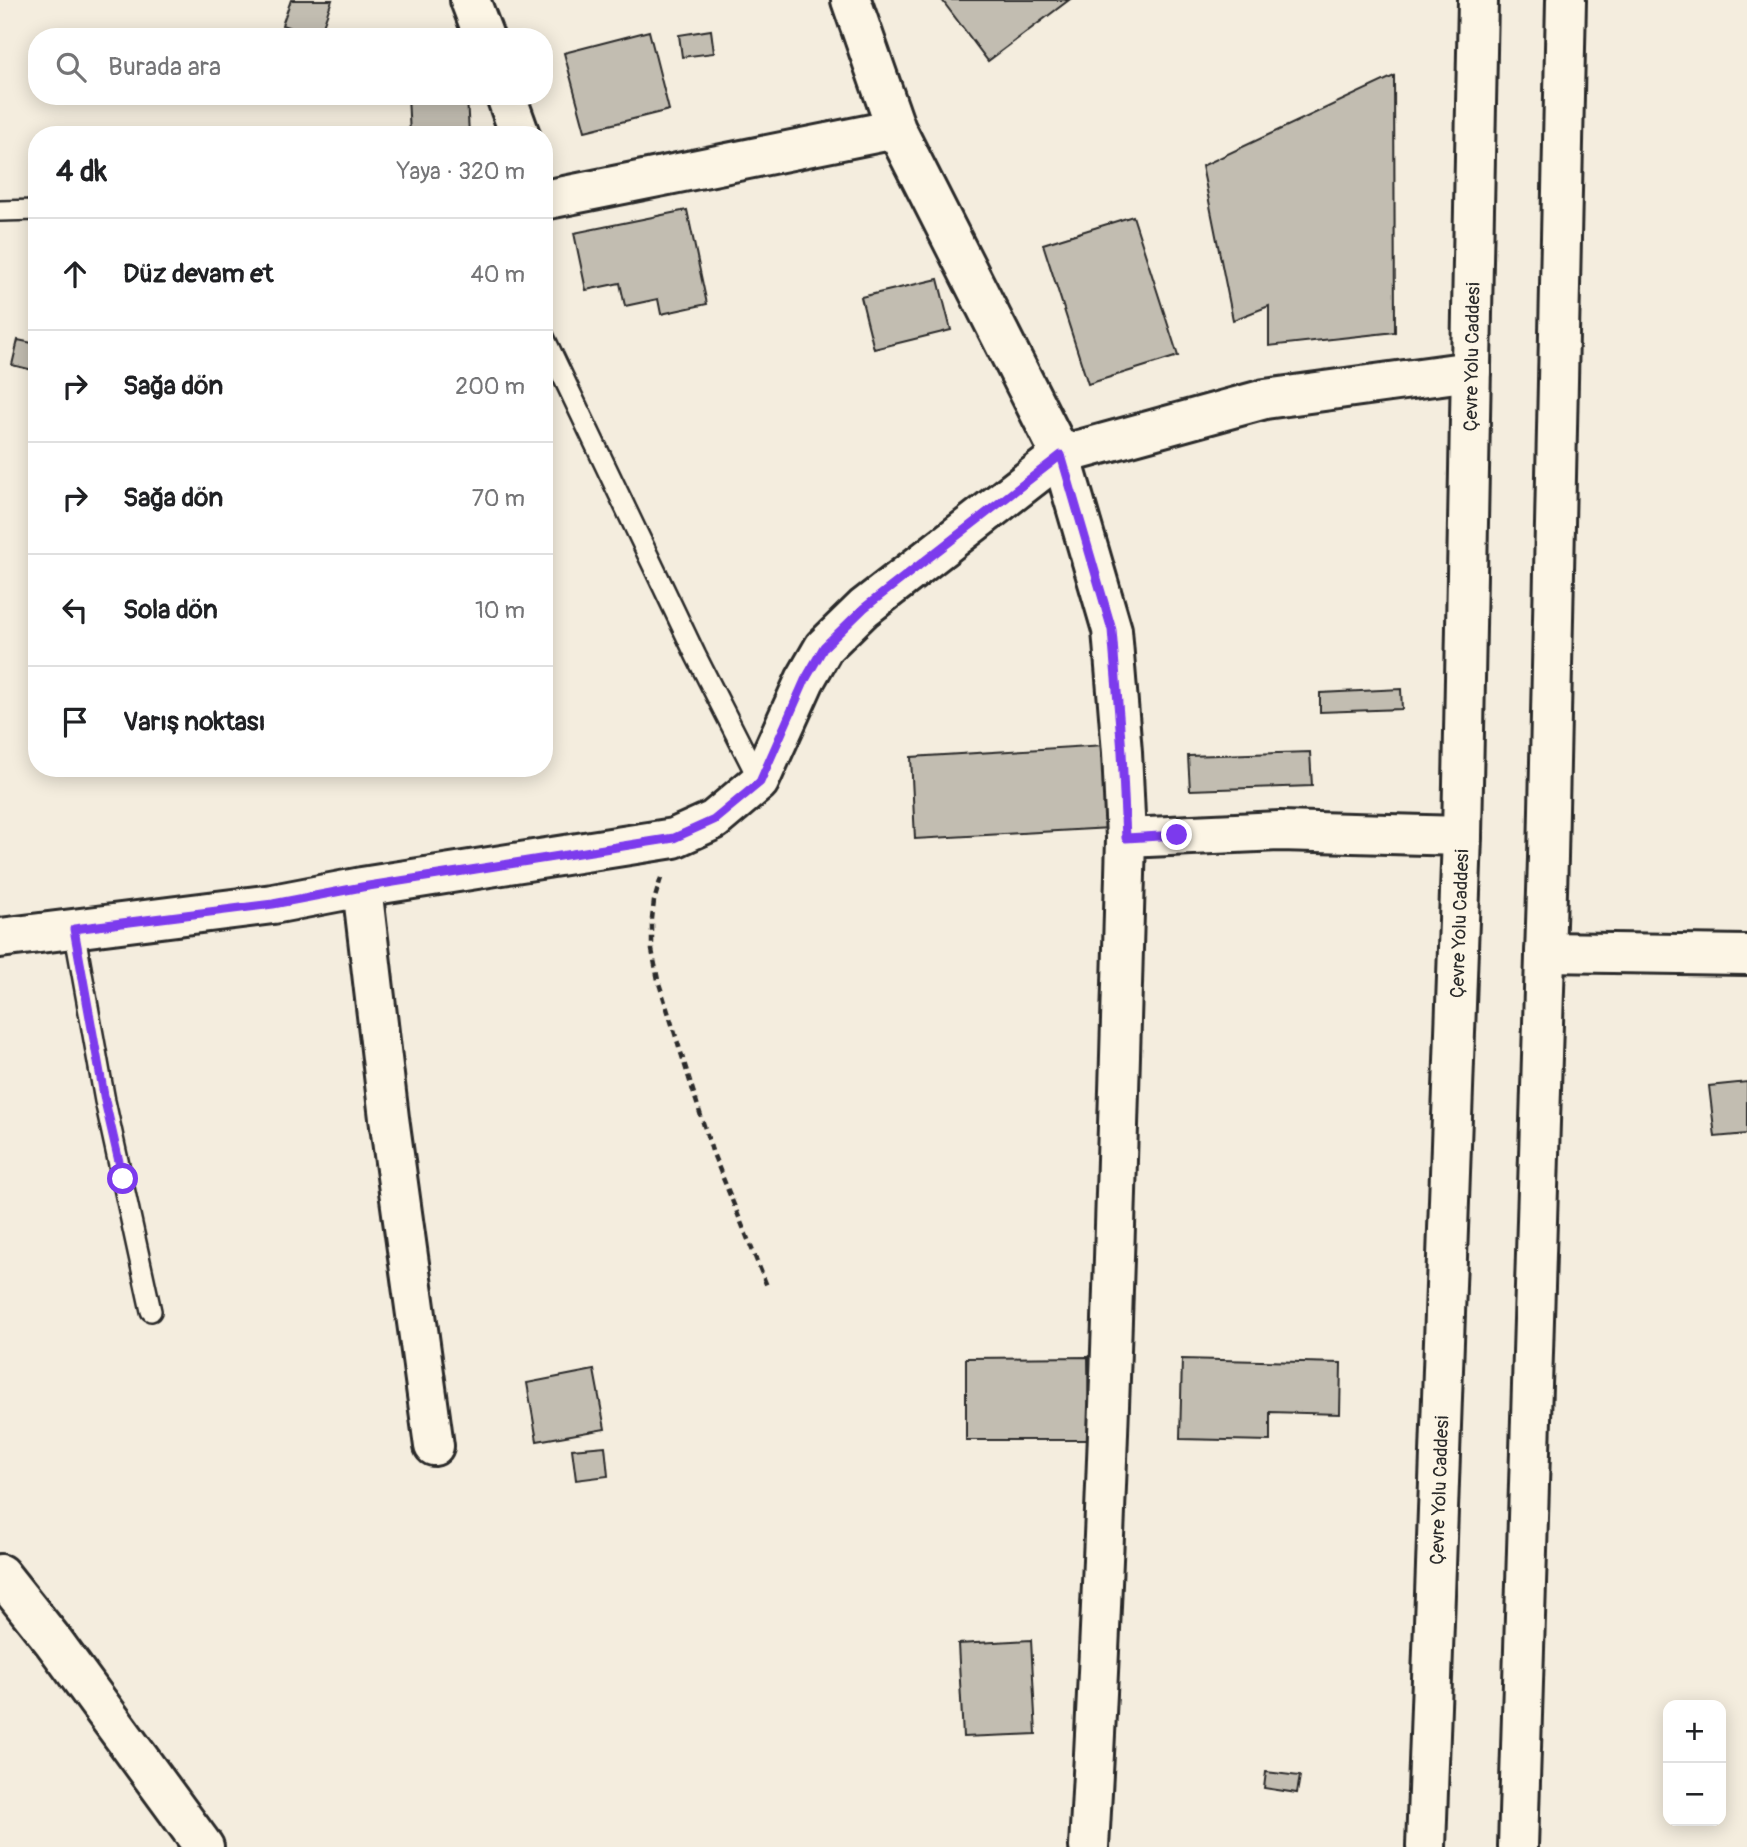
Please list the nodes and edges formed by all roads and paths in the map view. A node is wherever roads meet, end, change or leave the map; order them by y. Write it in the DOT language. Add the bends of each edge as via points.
graph roads {
  1 [pos="470,0"];
  2 [pos="851,0"];
  3 [pos="1478,0"];
  4 [pos="1566,0"];
  5 [pos="481,28"];
  6 [pos="509,105"];
  7 [pos="517,126"];
  8 [pos="896,129"];
  9 [pos="553,197"];
  10 [pos="28,210"];
  11 [pos="0,211"];
  12 [pos="553,356"];
  13 [pos="1471,371"];
  14 [pos="1061,455"];
  15 [pos="760,782"];
  16 [pos="1462,836"];
  17 [pos="674,838"];
  18 [pos="1126,838"];
  19 [pos="362,887"];
  20 [pos="74,929"];
  21 [pos="0,938"];
  22 [pos="1545,952"];
  23 [pos="1747,955"];
  24 [pos="767,1286"];
  25 [pos="151,1311"];
  26 [pos="434,1446"];
  27 [pos="0,1574"];
  28 [pos="204,1847"];
  29 [pos="1089,1847"];
  30 [pos="1426,1847"];
  31 [pos="1518,1847"];
  1 -- 5 [label="main road"];
  2 -- 8 [label="main road"];
  3 -- 13 [label="main road, Çevre Yolu Caddesi"];
  4 -- 22 [label="main road"];
  6 -- 7 [label="main road"];
  8 -- 9 [label="main road"];
  8 -- 14 [label="main road"];
  10 -- 11 [label="lane"];
  12 -- 15 [label="lane"];
  13 -- 14 [label="main road" via="1265,399"];
  13 -- 16 [label="main road, Çevre Yolu Caddesi"];
  14 -- 15 [label="main road" via="864,608 824,647"];
  14 -- 18 [label="main road" via="1112,630"];
  15 -- 17 [label="main road" via="714,820"];
  16 -- 18 [label="main road" via="1280,831"];
  16 -- 30 [label="main road, Çevre Yolu Caddesi"];
  17 -- 19 [label="main road"];
  17 -- 24 [label="path" via="652,919 658,980 712,1151"];
  18 -- 29 [label="main road" via="1114,1283"];
  19 -- 20 [label="main road" via="273,904"];
  19 -- 26 [label="main road"];
  20 -- 21 [label="main road"];
  20 -- 25 [label="lane" via="105,1101"];
  22 -- 23 [label="main road"];
  22 -- 31 [label="main road"];
  27 -- 28 [label="main road"];
}
